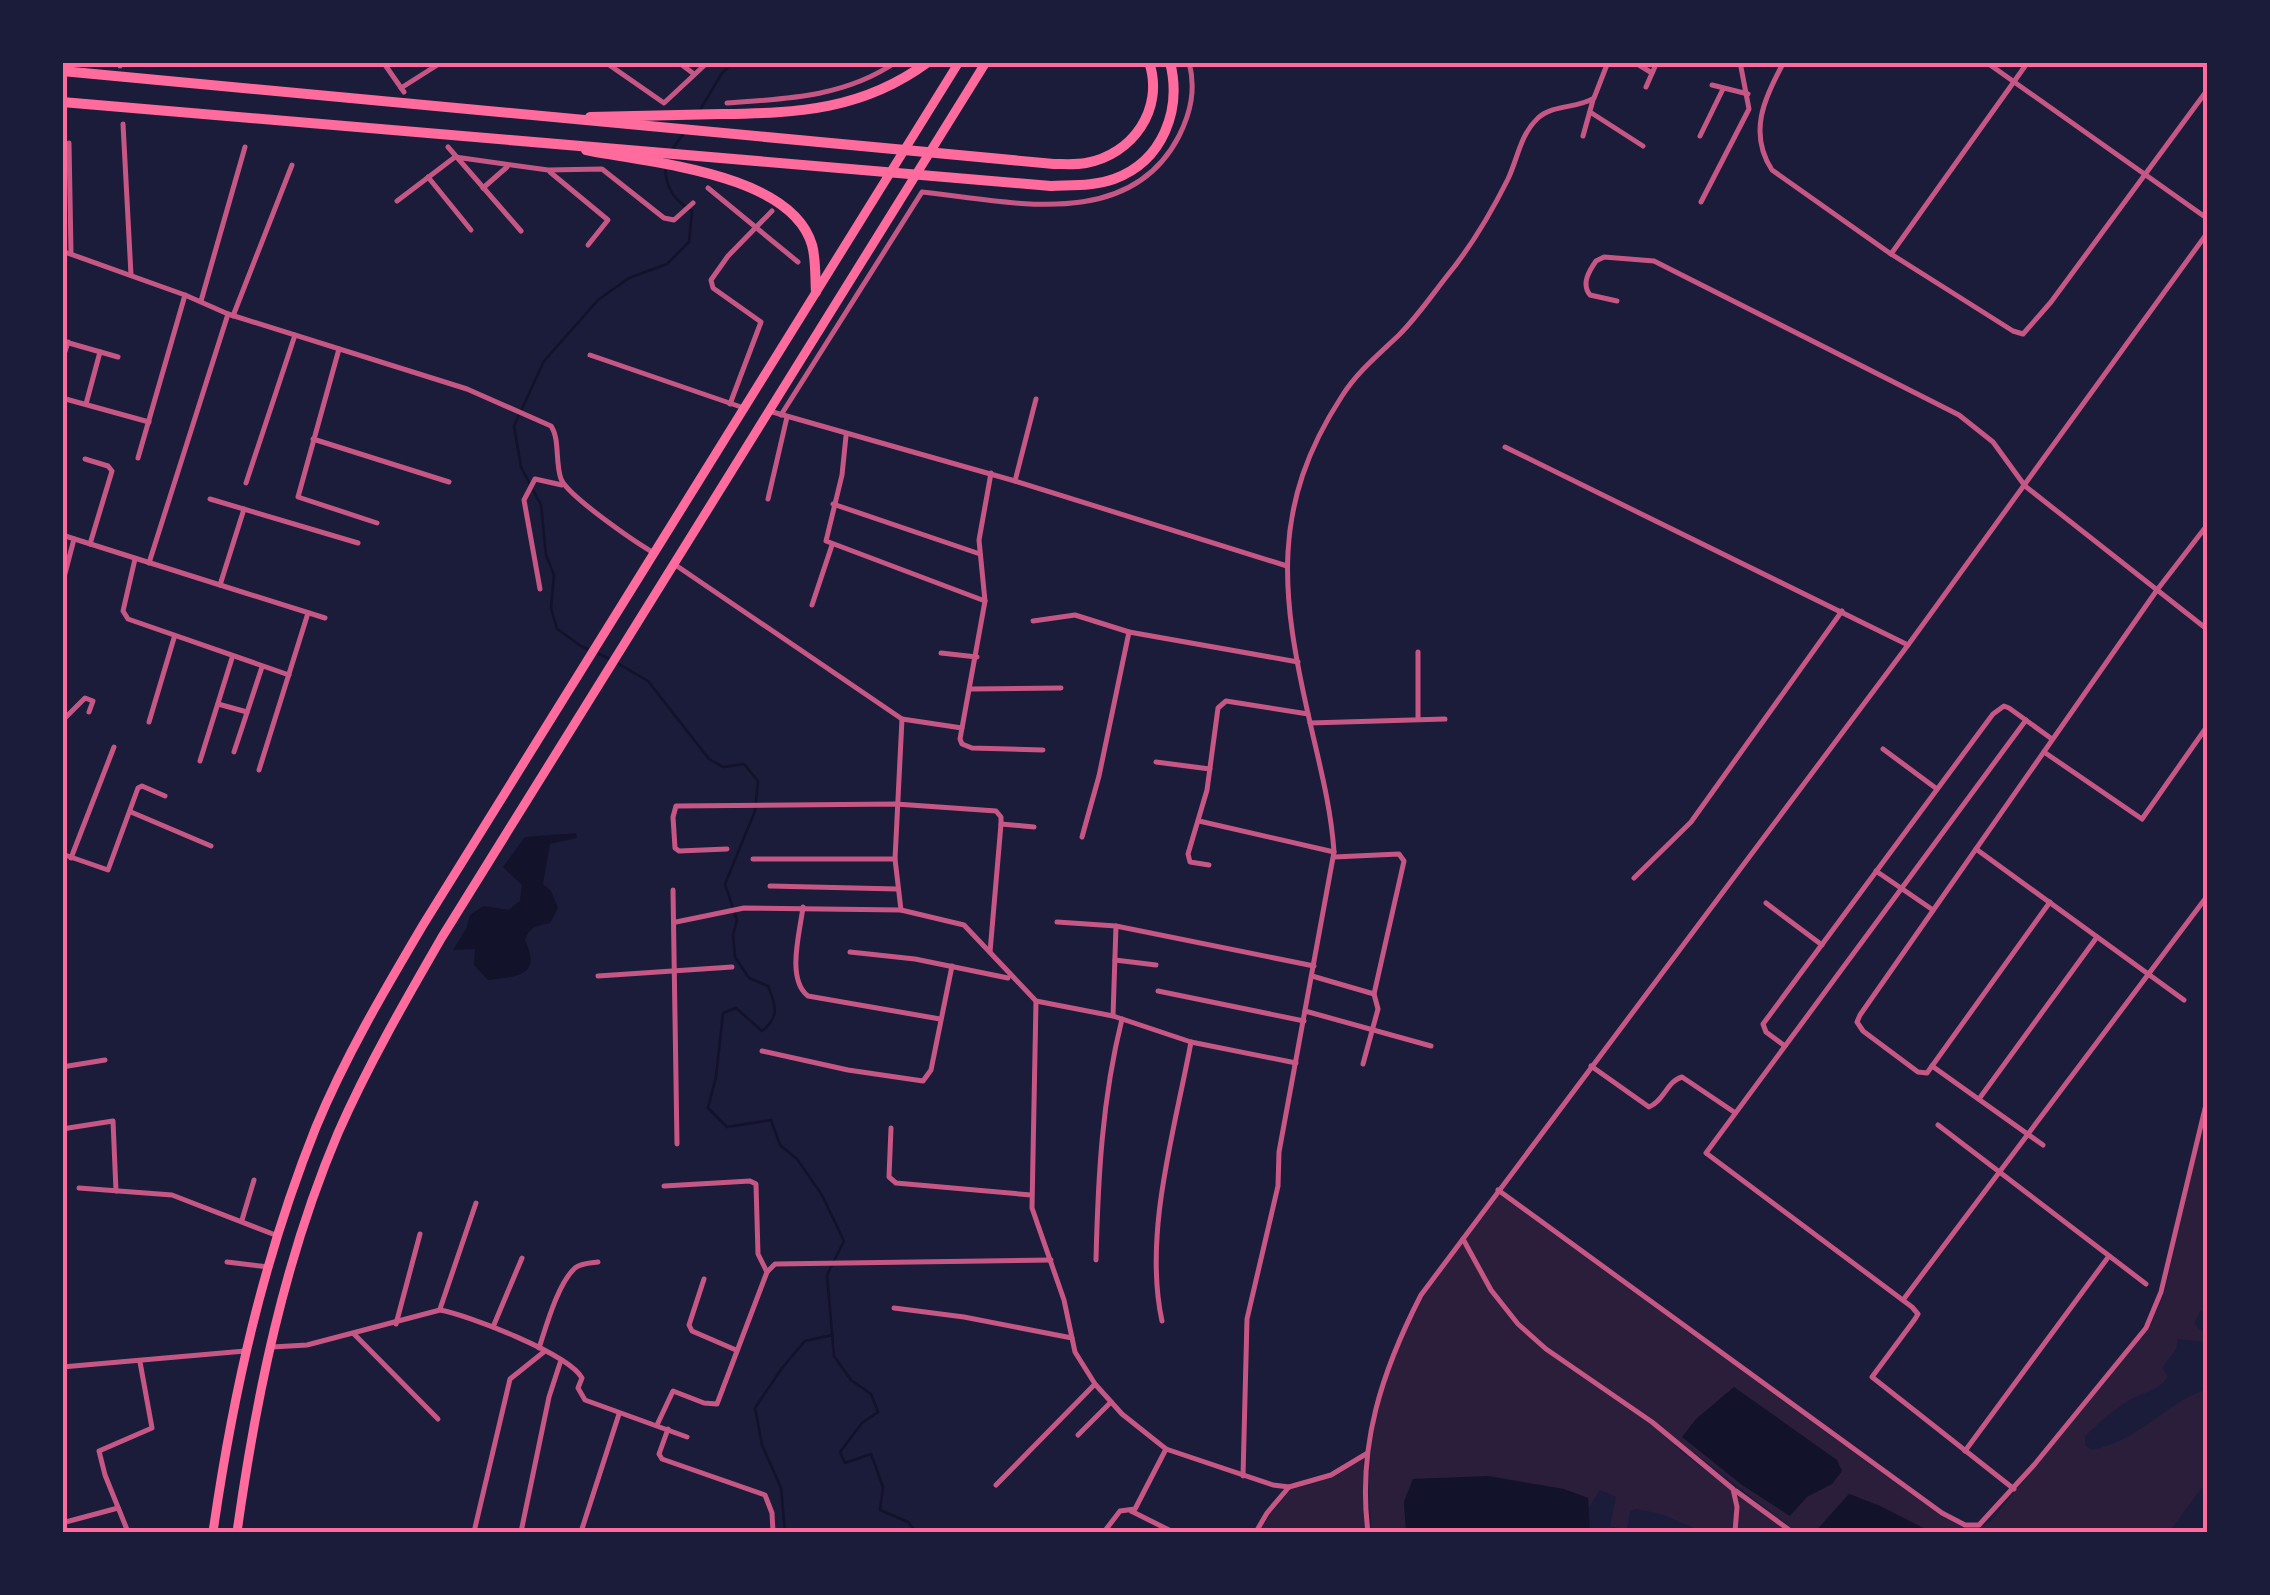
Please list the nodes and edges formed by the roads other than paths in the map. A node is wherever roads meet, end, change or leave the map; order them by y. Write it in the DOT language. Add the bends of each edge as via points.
graph roads {
  1 [pos="384,62"];
  2 [pos="442,62"];
  3 [pos="605,62"];
  4 [pos="678,62"];
  5 [pos="708,62"];
  6 [pos="896,62"];
  7 [pos="928,62"];
  8 [pos="958,62"];
  9 [pos="986,62"];
  10 [pos="1149,62"];
  11 [pos="1170,62"];
  12 [pos="1189,62"];
  13 [pos="1608,62"];
  14 [pos="1634,62"];
  15 [pos="1657,62"];
  16 [pos="1740,62"];
  17 [pos="1784,62"];
  18 [pos="1986,62"];
  19 [pos="2028,62"];
  20 [pos="62,71"];
  21 [pos="1652,73"];
  22 [pos="694,74"];
  23 [pos="2014,82"];
  24 [pos="1712,85"];
  25 [pos="1646,87"];
  26 [pos="1723,89"];
  27 [pos="2208,89"];
  28 [pos="1748,94"];
  29 [pos="1594,98"];
  30 [pos="62,102"];
  31 [pos="726,103"];
  32 [pos="1590,112"];
  33 [pos="547,117"];
  34 [pos="123,124"];
  35 [pos="1583,136"];
  36 [pos="1700,136"];
  37 [pos="545,141"];
  38 [pos="69,142"];
  39 [pos="245,146"];
  40 [pos="1642,146"];
  41 [pos="448,147"];
  42 [pos="455,156"];
  43 [pos="292,165"];
  44 [pos="508,166"];
  45 [pos="548,170"];
  46 [pos="2144,176"];
  47 [pos="428,178"];
  48 [pos="483,188"];
  49 [pos="708,188"];
  50 [pos="397,201"];
  51 [pos="1701,202"];
  52 [pos="693,203"];
  53 [pos="772,210"];
  54 [pos="2208,219"];
  55 [pos="754,229"];
  56 [pos="471,230"];
  57 [pos="521,230"];
  58 [pos="2208,232"];
  59 [pos="588,246"];
  60 [pos="62,250"];
  61 [pos="71,253"];
  62 [pos="1891,254"];
  63 [pos="798,262"];
  64 [pos="131,275"];
  65 [pos="816,292"];
  66 [pos="185,295"];
  67 [pos="201,301"];
  68 [pos="1617,301"];
  69 [pos="230,315"];
  70 [pos="295,334"];
  71 [pos="65,342"];
  72 [pos="339,349"];
  73 [pos="100,352"];
  74 [pos="590,355"];
  75 [pos="118,357"];
  76 [pos="62,361"];
  77 [pos="62,398"];
  78 [pos="1036,399"];
  79 [pos="86,404"];
  80 [pos="730,404"];
  81 [pos="744,408"];
  82 [pos="769,411"];
  83 [pos="784,416"];
  84 [pos="149,422"];
  85 [pos="846,435"];
  86 [pos="313,439"];
  87 [pos="1505,447"];
  88 [pos="138,458"];
  89 [pos="85,459"];
  90 [pos="991,474"];
  91 [pos="1015,480"];
  92 [pos="448,482"];
  93 [pos="246,483"];
  94 [pos="563,485"];
  95 [pos="2024,486"];
  96 [pos="210,499"];
  97 [pos="768,500"];
  98 [pos="833,504"];
  99 [pos="244,509"];
  100 [pos="377,523"];
  101 [pos="2208,524"];
  102 [pos="2204,534"];
  103 [pos="62,535"];
  104 [pos="74,539"];
  105 [pos="358,543"];
  106 [pos="90,544"];
  107 [pos="832,545"];
  108 [pos="654,553"];
  109 [pos="980,554"];
  110 [pos="135,559"];
  111 [pos="149,563"];
  112 [pos="674,564"];
  113 [pos="1287,566"];
  114 [pos="62,585"];
  115 [pos="220,585"];
  116 [pos="540,589"];
  117 [pos="2157,590"];
  118 [pos="985,601"];
  119 [pos="812,605"];
  120 [pos="1842,611"];
  121 [pos="308,613"];
  122 [pos="325,618"];
  123 [pos="1033,621"];
  124 [pos="2208,630"];
  125 [pos="1129,632"];
  126 [pos="174,638"];
  127 [pos="1908,645"];
  128 [pos="1418,652"];
  129 [pos="942,653"];
  130 [pos="978,657"];
  131 [pos="232,658"];
  132 [pos="1298,662"];
  133 [pos="262,667"];
  134 [pos="288,675"];
  135 [pos="1061,688"];
  136 [pos="972,689"];
  137 [pos="218,704"];
  138 [pos="89,712"];
  139 [pos="247,712"];
  140 [pos="1308,714"];
  141 [pos="902,719"];
  142 [pos="1445,719"];
  143 [pos="62,720"];
  144 [pos="1418,720"];
  145 [pos="2026,720"];
  146 [pos="149,722"];
  147 [pos="1310,723"];
  148 [pos="962,728"];
  149 [pos="2207,729"];
  150 [pos="2052,740"];
  151 [pos="114,747"];
  152 [pos="1884,749"];
  153 [pos="1044,750"];
  154 [pos="234,752"];
  155 [pos="2044,752"];
  156 [pos="200,761"];
  157 [pos="1156,762"];
  158 [pos="1210,769"];
  159 [pos="259,770"];
  160 [pos="1938,789"];
  161 [pos="166,796"];
  162 [pos="896,804"];
  163 [pos="130,812"];
  164 [pos="1199,821"];
  165 [pos="1001,824"];
  166 [pos="1034,827"];
  167 [pos="1082,837"];
  168 [pos="211,846"];
  169 [pos="1976,848"];
  170 [pos="728,849"];
  171 [pos="62,854"];
  172 [pos="1334,854"];
  173 [pos="71,858"];
  174 [pos="752,859"];
  175 [pos="895,859"];
  176 [pos="1209,866"];
  177 [pos="1876,871"];
  178 [pos="1634,878"];
  179 [pos="770,886"];
  180 [pos="897,888"];
  181 [pos="1902,888"];
  182 [pos="673,890"];
  183 [pos="2208,894"];
  184 [pos="2050,902"];
  185 [pos="1766,903"];
  186 [pos="803,908"];
  187 [pos="901,910"];
  188 [pos="1933,910"];
  189 [pos="676,922"];
  190 [pos="1057,922"];
  191 [pos="1116,926"];
  192 [pos="2097,937"];
  193 [pos="1822,944"];
  194 [pos="850,952"];
  195 [pos="990,954"];
  196 [pos="1115,960"];
  197 [pos="1156,965"];
  198 [pos="952,966"];
  199 [pos="1314,966"];
  200 [pos="732,968"];
  201 [pos="677,970"];
  202 [pos="2148,974"];
  203 [pos="598,976"];
  204 [pos="1312,976"];
  205 [pos="1011,978"];
  206 [pos="1158,991"];
  207 [pos="1374,994"];
  208 [pos="2184,1000"];
  209 [pos="1036,1001"];
  210 [pos="1306,1011"];
  211 [pos="1113,1016"];
  212 [pos="940,1019"];
  213 [pos="1122,1019"];
  214 [pos="1304,1020"];
  215 [pos="1373,1029"];
  216 [pos="1191,1042"];
  217 [pos="1431,1046"];
  218 [pos="1785,1046"];
  219 [pos="762,1050"];
  220 [pos="105,1060"];
  221 [pos="1296,1063"];
  222 [pos="1363,1064"];
  223 [pos="1591,1066"];
  224 [pos="1932,1066"];
  225 [pos="62,1067"];
  226 [pos="2208,1096"];
  227 [pos="1979,1099"];
  228 [pos="1736,1113"];
  229 [pos="1938,1125"];
  230 [pos="892,1128"];
  231 [pos="62,1130"];
  232 [pos="2028,1134"];
  233 [pos="678,1144"];
  234 [pos="2042,1145"];
  235 [pos="1999,1172"];
  236 [pos="254,1180"];
  237 [pos="664,1186"];
  238 [pos="79,1188"];
  239 [pos="1498,1190"];
  240 [pos="116,1191"];
  241 [pos="1031,1195"];
  242 [pos="476,1203"];
  243 [pos="242,1220"];
  244 [pos="420,1234"];
  245 [pos="278,1236"];
  246 [pos="1463,1239"];
  247 [pos="2109,1256"];
  248 [pos="522,1258"];
  249 [pos="1051,1260"];
  250 [pos="1096,1260"];
  251 [pos="227,1262"];
  252 [pos="598,1262"];
  253 [pos="268,1268"];
  254 [pos="766,1272"];
  255 [pos="704,1279"];
  256 [pos="2146,1284"];
  257 [pos="1903,1300"];
  258 [pos="894,1308"];
  259 [pos="440,1310"];
  260 [pos="1162,1321"];
  261 [pos="396,1324"];
  262 [pos="493,1328"];
  263 [pos="354,1334"];
  264 [pos="1072,1338"];
  265 [pos="270,1347"];
  266 [pos="542,1350"];
  267 [pos="736,1350"];
  268 [pos="245,1351"];
  269 [pos="561,1360"];
  270 [pos="140,1362"];
  271 [pos="62,1367"];
  272 [pos="1095,1384"];
  273 [pos="1111,1402"];
  274 [pos="619,1414"];
  275 [pos="438,1419"];
  276 [pos="657,1425"];
  277 [pos="668,1429"];
  278 [pos="1078,1435"];
  279 [pos="687,1437"];
  280 [pos="1166,1449"];
  281 [pos="1965,1451"];
  282 [pos="1366,1454"];
  283 [pos="1243,1476"];
  284 [pos="996,1485"];
  285 [pos="1289,1487"];
  286 [pos="1734,1489"];
  287 [pos="2014,1489"];
  288 [pos="118,1508"];
  289 [pos="1132,1512"];
  290 [pos="62,1523"];
  291 [pos="128,1532"];
  292 [pos="213,1532"];
  293 [pos="236,1532"];
  294 [pos="474,1532"];
  295 [pos="521,1532"];
  296 [pos="581,1532"];
  297 [pos="773,1532"];
  298 [pos="1104,1532"];
  299 [pos="1171,1532"];
  300 [pos="1256,1532"];
  301 [pos="1368,1532"];
  302 [pos="1734,1532"];
  303 [pos="1792,1532"];
  1 -- 2 [label="street" via="403,90"];
  3 -- 22 [label="street" via="664,103"];
  4 -- 22 [label="street"];
  5 -- 22 [label="street"];
  6 -- 31 [label="street" via="809,98"];
  7 -- 33 [label="highway" via="862,98 806,112"];
  8 -- 65 [label="highway"];
  9 -- 82 [label="highway"];
  10 -- 33 [label="highway" via="1154,93 1148,117 1114,153 1086,163"];
  11 -- 37 [label="highway" via="1174,109 1163,139 1142,163 1115,178 1051,186"];
  12 -- 83 [label="street" via="1189,117 1171,151 1118,195 1047,204 922,192"];
  13 -- 29 [label="street"];
  14 -- 21 [label="street"];
  15 -- 21 [label="street"];
  16 -- 28 [label="street"];
  17 -- 62 [label="street" via="1759,124 1764,158"];
  18 -- 23 [label="street"];
  19 -- 23 [label="street"];
  20 -- 33 [label="highway"];
  21 -- 25 [label="street"];
  23 -- 46 [label="street"];
  23 -- 62 [label="street"];
  24 -- 26 [label="street"];
  26 -- 28 [label="street"];
  26 -- 36 [label="street"];
  27 -- 46 [label="street"];
  28 -- 51 [label="street" via="1749,109"];
  29 -- 32 [label="street"];
  29 -- 113 [label="street" via="1546,111 1526,130 1509,177 1451,271 1344,392 1295,490"];
  30 -- 37 [label="highway"];
  32 -- 35 [label="street"];
  32 -- 40 [label="street"];
  34 -- 64 [label="street"];
  37 -- 65 [label="highway" via="739,181 782,202 813,246"];
  38 -- 61 [label="street"];
  39 -- 67 [label="street"];
  41 -- 42 [label="street"];
  42 -- 44 [label="street"];
  42 -- 47 [label="street"];
  42 -- 48 [label="street"];
  43 -- 69 [label="street"];
  44 -- 45 [label="street"];
  44 -- 48 [label="street"];
  45 -- 52 [label="street" via="602,170 664,218 674,220"];
  45 -- 59 [label="street" via="608,220"];
  46 -- 54 [label="street"];
  46 -- 62 [label="street" via="2024,334"];
  47 -- 50 [label="street"];
  47 -- 56 [label="street"];
  48 -- 57 [label="street"];
  49 -- 55 [label="street"];
  53 -- 55 [label="street"];
  55 -- 63 [label="street"];
  55 -- 80 [label="street" via="710,285 761,322"];
  58 -- 95 [label="street"];
  60 -- 61 [label="street"];
  61 -- 64 [label="street"];
  64 -- 66 [label="street"];
  65 -- 81 [label="highway"];
  66 -- 67 [label="street"];
  66 -- 84 [label="street"];
  67 -- 69 [label="street"];
  68 -- 95 [label="street" via="1586,291 1596,260 1654,261 1959,415 1993,442"];
  69 -- 70 [label="street"];
  69 -- 111 [label="street"];
  70 -- 72 [label="street"];
  70 -- 93 [label="street"];
  71 -- 73 [label="street"];
  71 -- 76 [label="street"];
  72 -- 86 [label="street"];
  72 -- 94 [label="street" via="526,413 554,430"];
  73 -- 75 [label="street"];
  73 -- 79 [label="street"];
  74 -- 80 [label="street"];
  77 -- 79 [label="street"];
  78 -- 91 [label="street"];
  79 -- 84 [label="street"];
  80 -- 81 [label="street"];
  81 -- 108 [label="highway"];
  82 -- 83 [label="street"];
  82 -- 112 [label="highway"];
  83 -- 85 [label="street"];
  83 -- 97 [label="street"];
  84 -- 88 [label="street"];
  85 -- 90 [label="street"];
  85 -- 98 [label="street"];
  86 -- 92 [label="street"];
  86 -- 100 [label="street" via="298,498"];
  87 -- 120 [label="street"];
  89 -- 106 [label="street" via="112,471"];
  90 -- 91 [label="street"];
  90 -- 109 [label="street"];
  91 -- 113 [label="street"];
  94 -- 108 [label="street"];
  94 -- 116 [label="street" via="535,479 526,491"];
  95 -- 117 [label="street"];
  95 -- 127 [label="street"];
  96 -- 99 [label="street"];
  98 -- 107 [label="street" via="826,536"];
  98 -- 109 [label="street"];
  99 -- 105 [label="street"];
  99 -- 115 [label="street"];
  101 -- 102 [label="street"];
  102 -- 117 [label="street"];
  103 -- 104 [label="street"];
  104 -- 106 [label="street"];
  104 -- 114 [label="street"];
  106 -- 110 [label="street"];
  107 -- 118 [label="street"];
  107 -- 119 [label="street"];
  108 -- 245 [label="highway" via="370,1015 316,1126"];
  109 -- 118 [label="street"];
  110 -- 111 [label="street"];
  110 -- 126 [label="street" via="123,616"];
  111 -- 115 [label="street"];
  112 -- 141 [label="street"];
  112 -- 265 [label="highway" via="390,1026 338,1134"];
  113 -- 132 [label="street"];
  115 -- 121 [label="street"];
  117 -- 124 [label="street"];
  117 -- 150 [label="street"];
  118 -- 130 [label="street"];
  120 -- 127 [label="street"];
  120 -- 178 [label="street" via="1705,804"];
  121 -- 122 [label="street"];
  121 -- 134 [label="street"];
  123 -- 125 [label="street" via="1075,616"];
  125 -- 132 [label="street"];
  125 -- 167 [label="street"];
  126 -- 131 [label="street"];
  126 -- 146 [label="street"];
  127 -- 223 [label="street"];
  128 -- 144 [label="street"];
  129 -- 130 [label="street"];
  130 -- 136 [label="street"];
  131 -- 133 [label="street"];
  131 -- 137 [label="street"];
  132 -- 140 [label="street"];
  133 -- 134 [label="street"];
  133 -- 139 [label="street"];
  134 -- 159 [label="street"];
  135 -- 136 [label="street"];
  136 -- 148 [label="street"];
  137 -- 139 [label="street"];
  137 -- 156 [label="street"];
  138 -- 143 [label="street" via="92,700 85,698"];
  139 -- 154 [label="street"];
  140 -- 147 [label="street"];
  140 -- 158 [label="street" via="1221,703"];
  141 -- 148 [label="street"];
  141 -- 162 [label="street"];
  142 -- 144 [label="street"];
  144 -- 147 [label="street"];
  145 -- 150 [label="street"];
  145 -- 160 [label="street" via="1998,708"];
  145 -- 181 [label="street"];
  147 -- 172 [label="street" via="1332,811"];
  148 -- 153 [label="street" via="967,747"];
  149 -- 155 [label="street" via="2142,819"];
  150 -- 155 [label="street"];
  151 -- 173 [label="street"];
  152 -- 160 [label="street"];
  155 -- 169 [label="street"];
  157 -- 158 [label="street"];
  158 -- 164 [label="street"];
  160 -- 177 [label="street"];
  161 -- 163 [label="street" via="140,786"];
  162 -- 165 [label="street" via="996,811"];
  162 -- 170 [label="street" via="676,806 675,848"];
  162 -- 175 [label="street"];
  163 -- 168 [label="street"];
  163 -- 173 [label="street" via="108,870"];
  164 -- 172 [label="street"];
  164 -- 176 [label="street" via="1188,858"];
  165 -- 166 [label="street"];
  165 -- 195 [label="street"];
  169 -- 184 [label="street"];
  169 -- 188 [label="street"];
  171 -- 173 [label="street"];
  172 -- 199 [label="street"];
  172 -- 207 [label="street" via="1399,854 1404,861"];
  174 -- 175 [label="street"];
  175 -- 180 [label="street"];
  177 -- 181 [label="street"];
  177 -- 193 [label="street"];
  179 -- 180 [label="street"];
  180 -- 187 [label="street"];
  181 -- 188 [label="street"];
  181 -- 218 [label="street"];
  182 -- 189 [label="street"];
  183 -- 202 [label="street"];
  184 -- 192 [label="street"];
  184 -- 224 [label="street"];
  185 -- 193 [label="street"];
  186 -- 187 [label="street"];
  186 -- 189 [label="street" via="744,908"];
  186 -- 212 [label="street" via="796,976 802,992"];
  187 -- 195 [label="street" via="964,925"];
  188 -- 224 [label="street" via="1857,1022 1918,1072"];
  189 -- 201 [label="street"];
  190 -- 191 [label="street"];
  191 -- 196 [label="street"];
  191 -- 199 [label="street"];
  192 -- 202 [label="street"];
  192 -- 227 [label="street"];
  193 -- 218 [label="street" via="1763,1024"];
  194 -- 198 [label="street"];
  195 -- 205 [label="street"];
  196 -- 197 [label="street"];
  196 -- 211 [label="street"];
  198 -- 205 [label="street"];
  198 -- 212 [label="street"];
  199 -- 204 [label="street"];
  200 -- 201 [label="street"];
  201 -- 203 [label="street"];
  201 -- 233 [label="street"];
  202 -- 208 [label="street"];
  202 -- 232 [label="street"];
  204 -- 207 [label="street"];
  204 -- 210 [label="street"];
  205 -- 209 [label="street"];
  206 -- 214 [label="street"];
  207 -- 215 [label="street"];
  209 -- 211 [label="street"];
  209 -- 241 [label="street"];
  210 -- 214 [label="street"];
  210 -- 215 [label="street"];
  211 -- 213 [label="street"];
  212 -- 219 [label="street" via="932,1070 923,1081"];
  213 -- 216 [label="street"];
  213 -- 250 [label="street" via="1099,1156"];
  214 -- 221 [label="street"];
  215 -- 217 [label="street"];
  215 -- 222 [label="street"];
  216 -- 221 [label="street"];
  216 -- 260 [label="street" via="1158,1234"];
  218 -- 228 [label="street"];
  220 -- 225 [label="street"];
  221 -- 283 [label="street" via="1278,1186 1247,1319"];
  223 -- 228 [label="street" via="1649,1107 1682,1077"];
  223 -- 239 [label="street"];
  224 -- 227 [label="street"];
  226 -- 287 [label="street" via="2161,1292 2146,1328"];
  227 -- 232 [label="street"];
  228 -- 257 [label="street" via="1706,1152"];
  229 -- 235 [label="street"];
  230 -- 241 [label="street" via="889,1177 896,1183"];
  231 -- 240 [label="street" via="113,1122"];
  232 -- 234 [label="street"];
  232 -- 235 [label="street"];
  235 -- 247 [label="street"];
  235 -- 257 [label="street"];
  236 -- 243 [label="street"];
  237 -- 254 [label="street" via="756,1184 758,1254"];
  238 -- 240 [label="street"];
  239 -- 246 [label="street"];
  239 -- 287 [label="street" via="1942,1513 1979,1525"];
  240 -- 243 [label="street" via="172,1195"];
  241 -- 249 [label="street"];
  242 -- 259 [label="street"];
  243 -- 245 [label="street"];
  244 -- 261 [label="street"];
  245 -- 253 [label="highway"];
  246 -- 282 [label="street" via="1403,1330 1374,1405"];
  246 -- 286 [label="street" via="1518,1324"];
  247 -- 256 [label="street"];
  247 -- 281 [label="street"];
  248 -- 262 [label="street"];
  249 -- 254 [label="street" via="775,1264"];
  249 -- 264 [label="street"];
  251 -- 253 [label="street"];
  252 -- 266 [label="street" via="573,1270 555,1302"];
  253 -- 268 [label="highway"];
  254 -- 267 [label="street"];
  255 -- 267 [label="street" via="689,1325"];
  257 -- 281 [label="street" via="1918,1314 1872,1377"];
  258 -- 264 [label="street"];
  259 -- 261 [label="street"];
  259 -- 262 [label="street"];
  261 -- 263 [label="street"];
  262 -- 266 [label="street"];
  263 -- 265 [label="street"];
  263 -- 275 [label="street"];
  264 -- 272 [label="street"];
  265 -- 293 [label="highway"];
  266 -- 269 [label="street"];
  266 -- 294 [label="street" via="510,1378"];
  267 -- 276 [label="street" via="718,1404 673,1391"];
  268 -- 270 [label="street"];
  268 -- 292 [label="highway"];
  269 -- 274 [label="street" via="581,1374 578,1388 585,1400"];
  269 -- 295 [label="street"];
  270 -- 271 [label="street"];
  270 -- 288 [label="street" via="152,1428 100,1451"];
  272 -- 273 [label="street"];
  272 -- 284 [label="street"];
  273 -- 278 [label="street"];
  273 -- 280 [label="street"];
  274 -- 276 [label="street"];
  274 -- 296 [label="street"];
  276 -- 277 [label="street"];
  277 -- 279 [label="street"];
  277 -- 297 [label="street" via="662,1459 766,1495"];
  280 -- 283 [label="street"];
  280 -- 289 [label="street"];
  281 -- 287 [label="street"];
  282 -- 285 [label="street" via="1331,1475"];
  282 -- 301 [label="street"];
  283 -- 285 [label="street"];
  285 -- 300 [label="street"];
  286 -- 302 [label="street"];
  286 -- 303 [label="street"];
  288 -- 290 [label="street"];
  288 -- 291 [label="street"];
  289 -- 298 [label="street" via="1120,1511"];
  289 -- 299 [label="street"];
}
